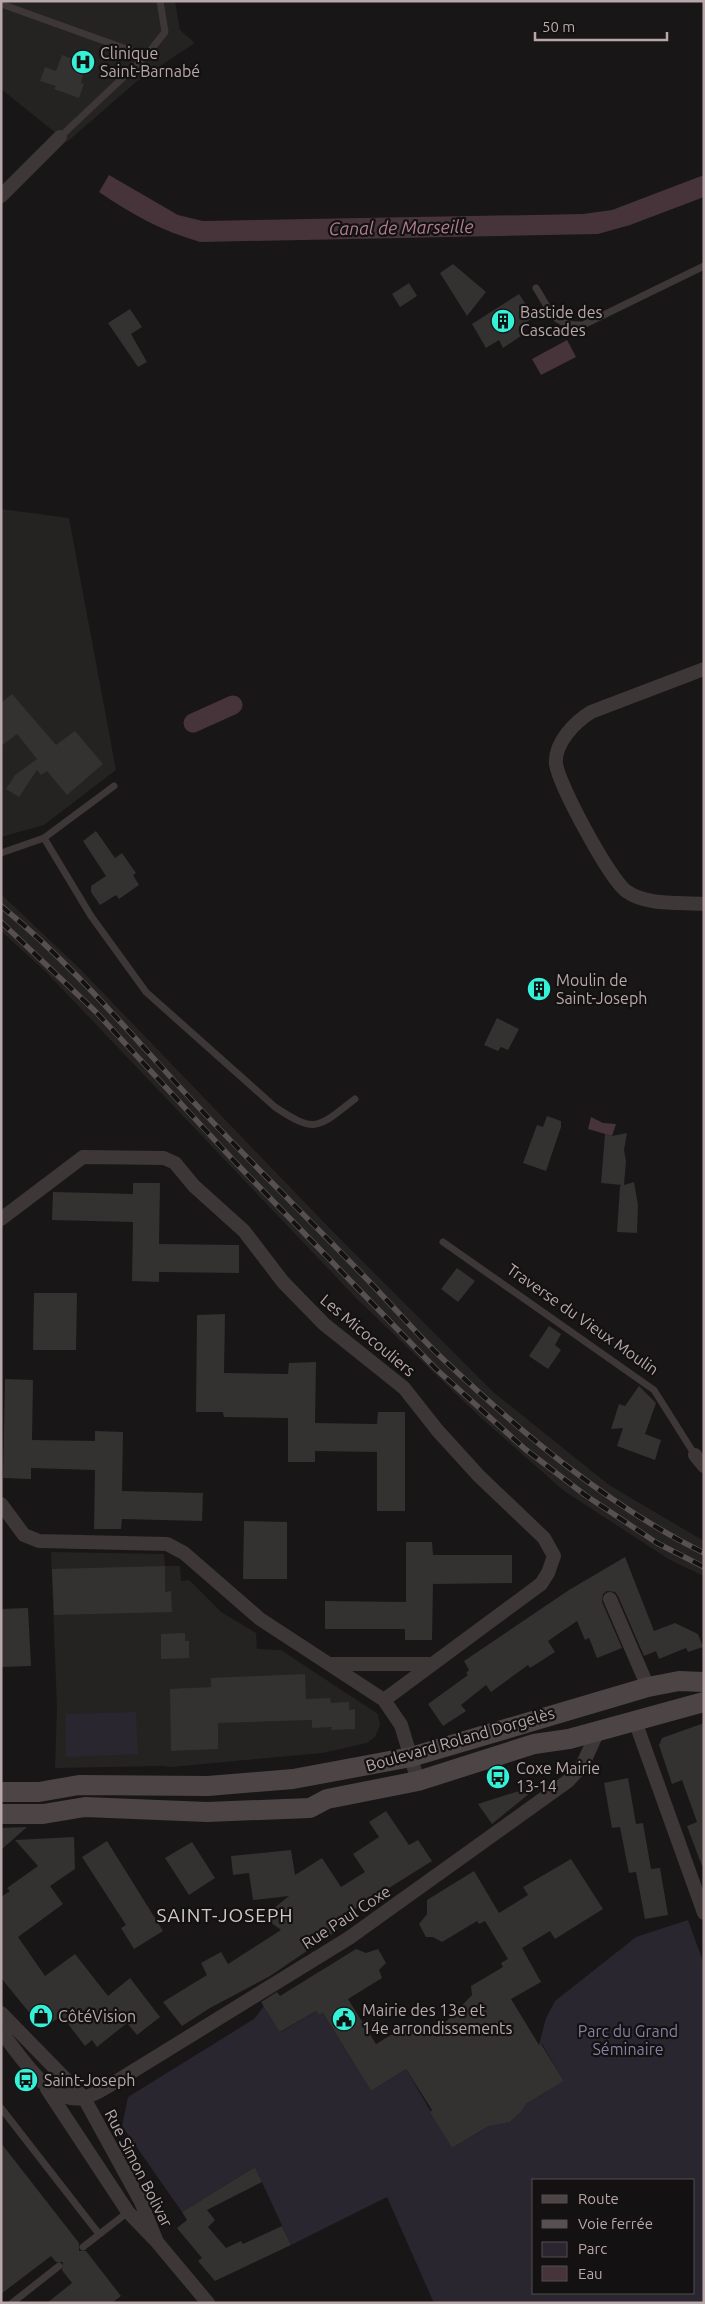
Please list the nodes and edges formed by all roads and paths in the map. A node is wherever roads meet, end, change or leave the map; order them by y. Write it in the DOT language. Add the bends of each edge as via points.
graph roads {
  1 [pos="160,1"];
  2 [pos="1,4"];
  3 [pos="146,56"];
  4 [pos="60,137"];
  5 [pos="1,196"];
  6 [pos="704,266"];
  7 [pos="536,288"];
  8 [pos="704,669"];
  9 [pos="114,786"];
  10 [pos="44,838"];
  11 [pos="1,853"];
  12 [pos="704,904"];
  13 [pos="356,1100"];
  14 [pos="1,1219"];
  15 [pos="443,1242"];
  16 [pos="700,1460"];
  17 [pos="4,1513"];
  18 [pos="610,1599"];
  19 [pos="332,1664"];
  20 [pos="430,1664"];
  21 [pos="704,1682"];
  22 [pos="648,1687"];
  23 [pos="384,1700"];
  24 [pos="704,1702"];
  25 [pos="635,1721"];
  26 [pos="598,1731"];
  27 [pos="411,1756"];
  28 [pos="418,1781"];
  29 [pos="1,1792"];
  30 [pos="1,1814"];
  31 [pos="704,1913"];
  32 [pos="1,2013"];
  33 [pos="1,2032"];
  34 [pos="46,2086"];
  35 [pos="84,2098"];
  36 [pos="1,2108"];
  37 [pos="128,2212"];
  38 [pos="100,2234"];
  39 [pos="158,2242"];
  40 [pos="83,2247"];
  41 [pos="59,2266"];
  42 [pos="12,2303"];
  43 [pos="208,2303"];
  1 -- 3 [label="lane" via="166,32"];
  2 -- 3 [label="lane"];
  3 -- 4 [label="lane"];
  4 -- 5 [label="street"];
  6 -- 7 [label="lane" via="583,325 569,326 557,321"];
  8 -- 12 [label="street" via="591,712 562,740 556,762 562,784 613,876 625,890 643,900"];
  9 -- 10 [label="lane"];
  10 -- 11 [label="lane"];
  10 -- 13 [label="lane" via="91,916 146,992 250,1087 299,1123 314,1126"];
  14 -- 20 [label="street, Les Micocouliers" via="83,1157 164,1158 175,1163 194,1186 244,1231 283,1282 324,1324 404,1388 479,1476 544,1538 554,1556 540,1584"];
  15 -- 16 [label="lane, Traverse du Vieux Moulin" via="654,1390"];
  17 -- 19 [label="street" via="24,1535 39,1540 167,1544 184,1553 260,1618"];
  18 -- 22 [label="street"];
  19 -- 20 [label="street"];
  19 -- 23 [label="street"];
  20 -- 23 [label="street, Les Micocouliers"];
  21 -- 22 [label="main road, Boulevard Roland Dorgelès" via="680,1681"];
  22 -- 27 [label="main road, Boulevard Roland Dorgelès"];
  23 -- 27 [label="street" via="400,1725"];
  24 -- 25 [label="main road, Boulevard Roland Dorgelès"];
  25 -- 26 [label="main road, Boulevard Roland Dorgelès"];
  25 -- 31 [label="street"];
  26 -- 28 [label="main road, Boulevard Roland Dorgelès" via="534,1744"];
  26 -- 35 [label="street, Rue Paul Coxe" via="582,1766 568,1781 415,1892 341,1943 118,2081"];
  27 -- 28 [label="street"];
  27 -- 29 [label="main road, Boulevard Roland Dorgelès" via="283,1780 208,1786 79,1785 39,1792"];
  28 -- 30 [label="main road, Boulevard Roland Dorgelès" via="327,1800 310,1808 207,1812 85,1807 43,1814"];
  32 -- 35 [label="street"];
  33 -- 34 [label="street"];
  34 -- 35 [label="street" via="72,2098"];
  34 -- 37 [label="street, Rue Simon Bolivar"];
  35 -- 39 [label="street, Rue Simon Bolivar" via="141,2202"];
  36 -- 38 [label="lane"];
  37 -- 38 [label="lane"];
  37 -- 39 [label="street, Rue Simon Bolivar"];
  38 -- 40 [label="lane"];
  39 -- 43 [label="street"];
  41 -- 42 [label="lane"];
}
